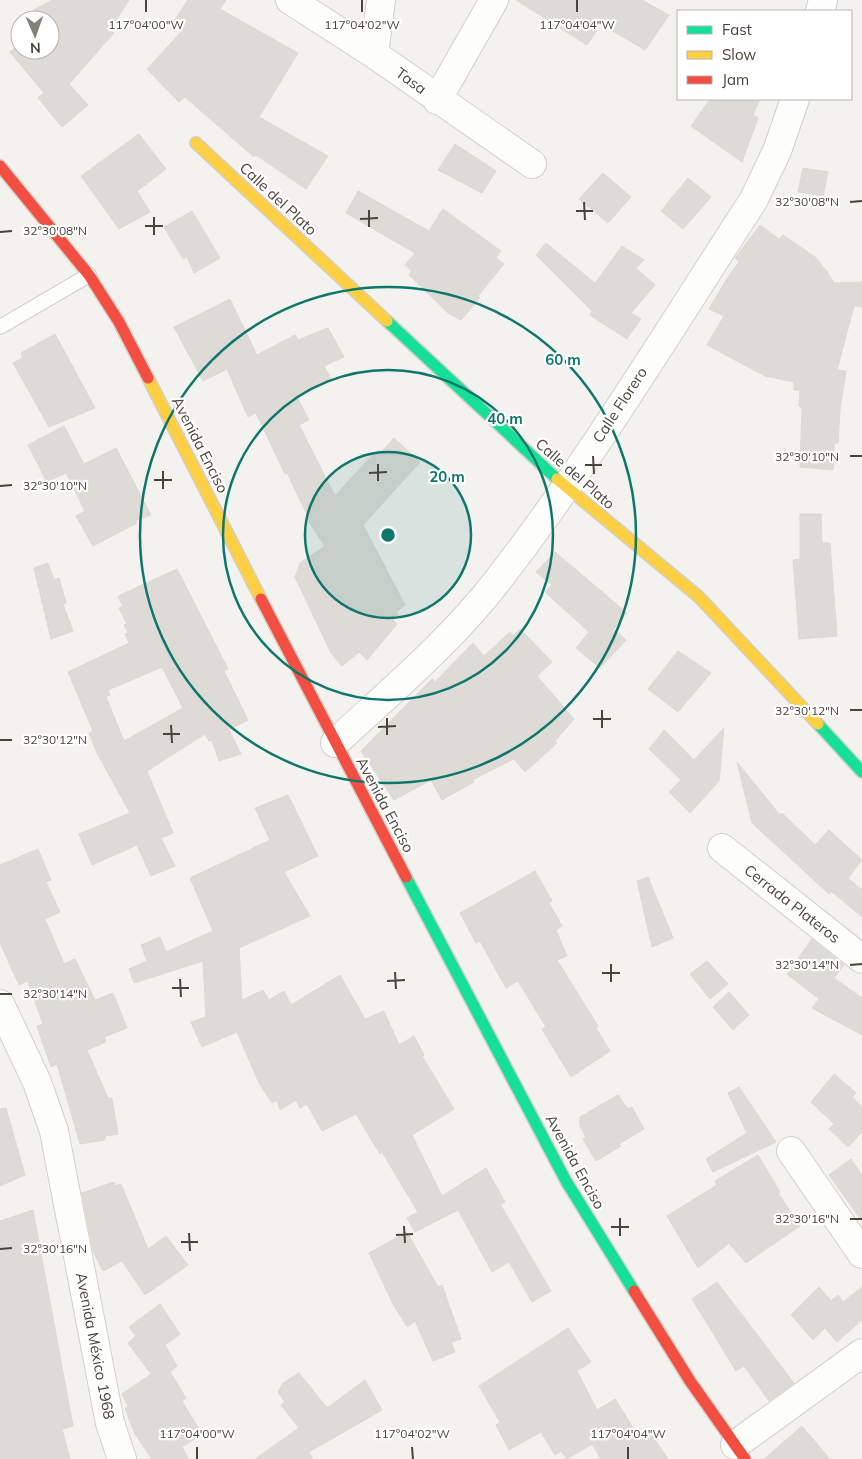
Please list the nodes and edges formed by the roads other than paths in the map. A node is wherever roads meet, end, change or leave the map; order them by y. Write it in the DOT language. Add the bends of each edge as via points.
graph roads {
  1 [pos="290,0"];
  2 [pos="382,0"];
  3 [pos="494,0"];
  4 [pos="374,54"];
  5 [pos="437,100"];
  6 [pos="794,100"];
  7 [pos="196,143"];
  8 [pos="532,164"];
  9 [pos="0,166"];
  10 [pos="89,276"];
  11 [pos="0,327"];
  12 [pos="566,487"];
  13 [pos="335,743"];
  14 [pos="862,772"];
  15 [pos="722,848"];
  16 [pos="862,959"];
  17 [pos="0,1004"];
  18 [pos="792,1151"];
  19 [pos="862,1254"];
  20 [pos="862,1353"];
  21 [pos="740,1452"];
  22 [pos="122,1459"];
  1 -- 4 [label="street, Tasa"];
  2 -- 4 [label="street"];
  3 -- 5 [label="street"];
  4 -- 5 [label="street, Tasa"];
  5 -- 8 [label="street, Tasa"];
  6 -- 12 [label="street, Calle Florero" via="777,151 753,201"];
  7 -- 12 [label="main road, Calle del Plato"];
  9 -- 10 [label="main road, Avenida Enciso"];
  10 -- 11 [label="lane"];
  10 -- 13 [label="main road, Avenida Enciso" via="128,339"];
  12 -- 13 [label="street, Calle Florero" via="497,581 438,648"];
  12 -- 14 [label="main road, Calle del Plato" via="699,598"];
  13 -- 21 [label="main road, Avenida Enciso" via="566,1181 690,1380"];
  15 -- 16 [label="street, Cerrada Plateros"];
  17 -- 22 [label="street, Avenida México 1968" via="37,1082 54,1131 110,1423"];
  18 -- 19 [label="street"];
  20 -- 21 [label="street"];
}
